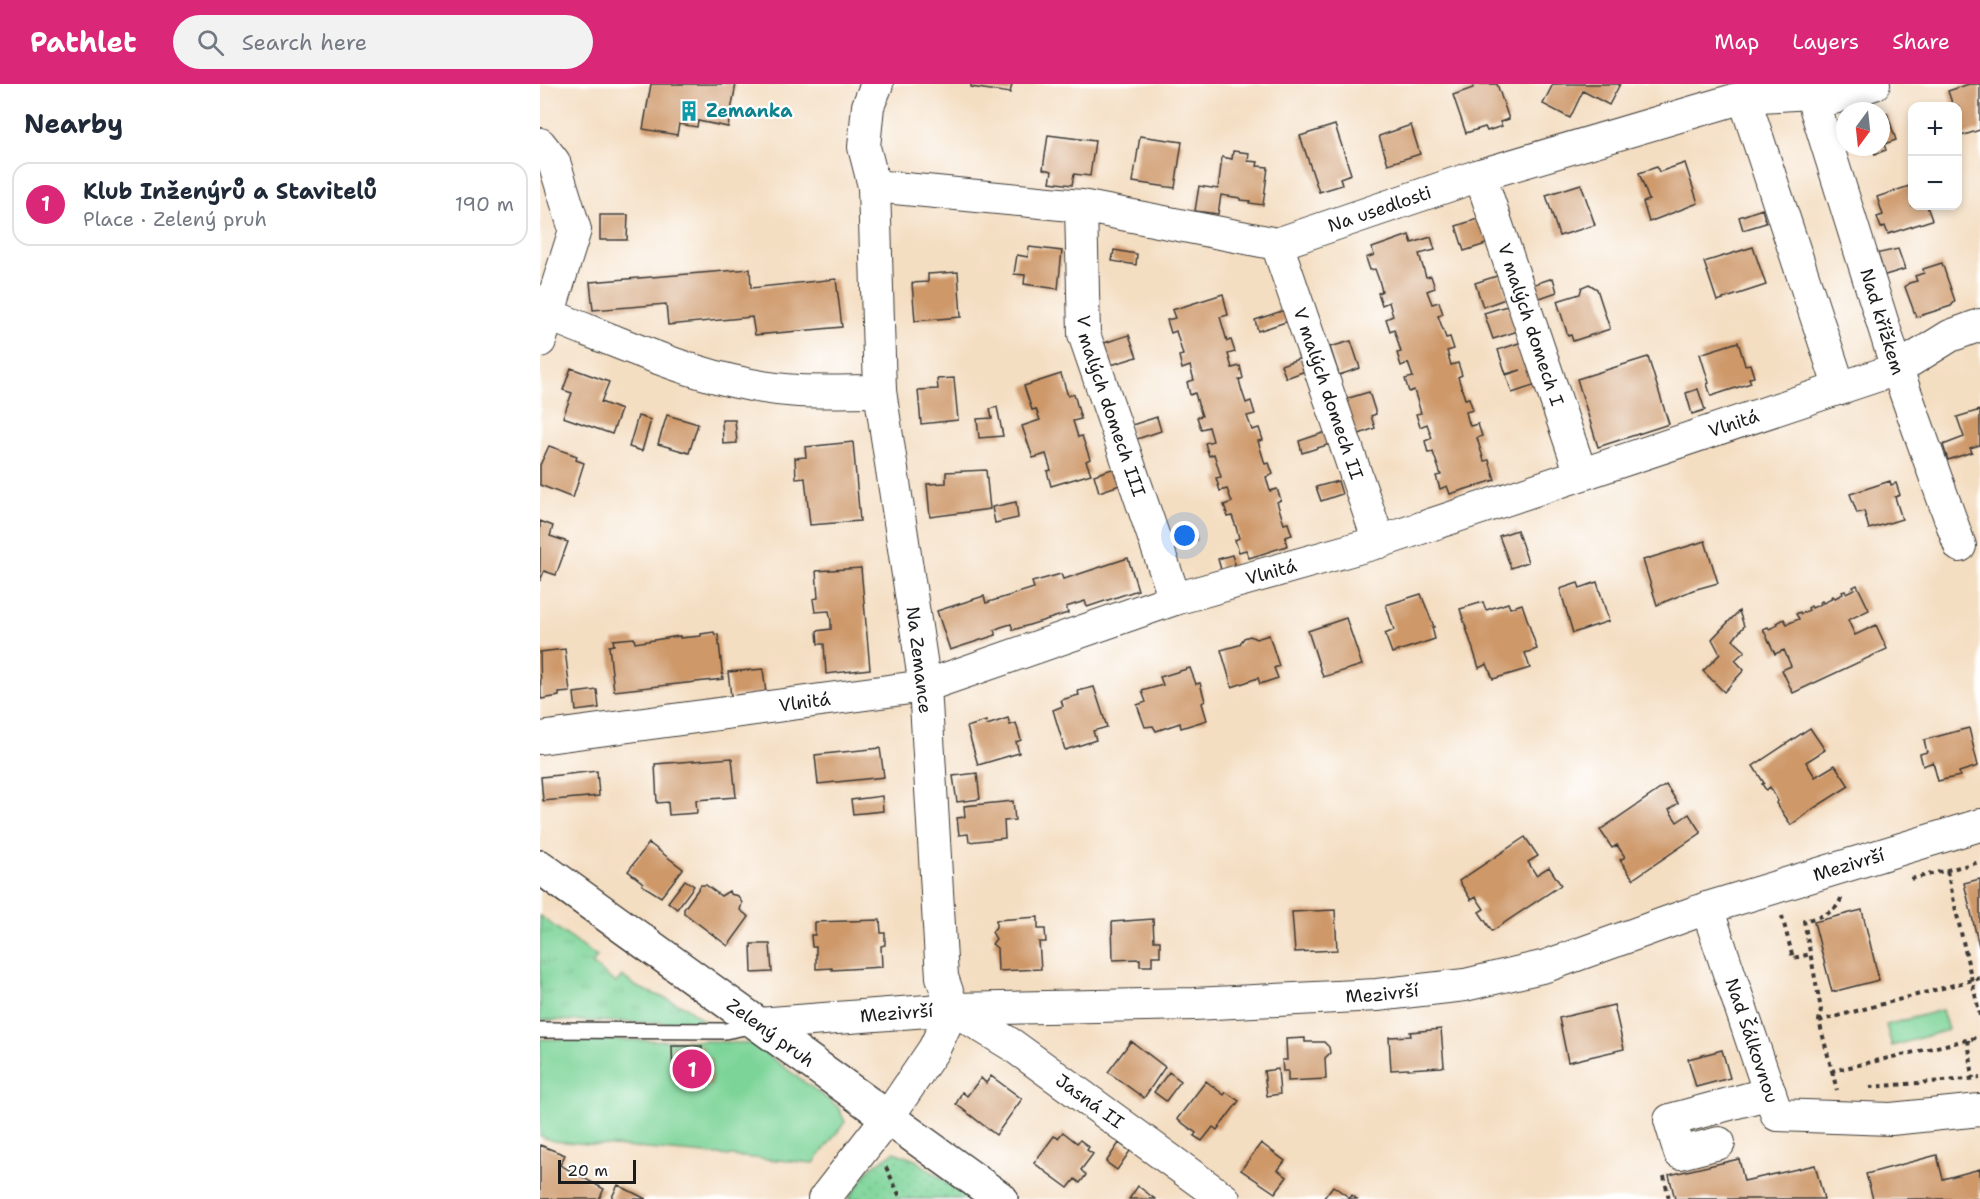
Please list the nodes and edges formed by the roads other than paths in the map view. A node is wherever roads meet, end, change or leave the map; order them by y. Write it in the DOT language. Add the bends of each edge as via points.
graph roads {
  1 [pos="877,84"];
  2 [pos="1874,84"];
  3 [pos="1809,89"];
  4 [pos="1744,97"];
  5 [pos="540,144"];
  6 [pos="1480,175"];
  7 [pos="874,186"];
  8 [pos="1081,206"];
  9 [pos="1277,244"];
  10 [pos="1980,326"];
  11 [pos="545,328"];
  12 [pos="1897,369"];
  13 [pos="1840,389"];
  14 [pos="880,391"];
  15 [pos="1581,474"];
  16 [pos="1379,542"];
  17 [pos="1960,546"];
  18 [pos="1174,599"];
  19 [pos="925,686"];
  20 [pos="540,738"];
  21 [pos="1980,825"];
  22 [pos="540,867"];
  23 [pos="1707,908"];
  24 [pos="953,1009"];
  25 [pos="759,1024"];
  26 [pos="540,1030"];
  27 [pos="1770,1093"];
  28 [pos="1980,1110"];
  29 [pos="888,1117"];
  30 [pos="1719,1143"];
  31 [pos="824,1199"];
  32 [pos="1001,1199"];
  33 [pos="1224,1199"];
  1 -- 7 [label="street, Na Zemance" via="868,106 864,147"];
  2 -- 3 [label="street, Na usedlosti" via="1834,98"];
  3 -- 4 [label="street, Na usedlosti"];
  3 -- 12 [label="street, Nad křížkem"];
  4 -- 6 [label="street, Na usedlosti"];
  4 -- 13 [label="street"];
  5 -- 11 [label="street" via="554,162 575,230"];
  6 -- 9 [label="street, Na usedlosti"];
  6 -- 15 [label="street, V malých domech I"];
  7 -- 8 [label="street, Na usedlosti"];
  7 -- 14 [label="street, Na Zemance"];
  8 -- 9 [label="street, Na usedlosti"];
  8 -- 18 [label="street, V malých domech III" via="1084,334"];
  9 -- 16 [label="street, V malých domech II"];
  10 -- 12 [label="street, Vlnitá" via="1950,336"];
  11 -- 14 [label="street" via="753,385 796,391"];
  12 -- 13 [label="street, Vlnitá"];
  12 -- 17 [label="street, Nad křížkem"];
  13 -- 15 [label="street, Vlnitá"];
  14 -- 19 [label="street, Na Zemance"];
  15 -- 16 [label="street, Vlnitá"];
  16 -- 18 [label="street, Vlnitá"];
  18 -- 19 [label="street, Vlnitá"];
  19 -- 20 [label="street, Vlnitá"];
  19 -- 24 [label="street, Na Zemance" via="942,977"];
  21 -- 23 [label="street, Mezivrší"];
  22 -- 25 [label="street, Zelený pruh"];
  23 -- 24 [label="street, Mezivrší" via="1546,966 1465,985 1377,995 1194,1004"];
  23 -- 27 [label="street, Nad Šálkovnou"];
  24 -- 25 [label="street, Mezivrší"];
  24 -- 29 [label="street" via="934,1049"];
  24 -- 33 [label="street, Jasná II" via="1012,1045"];
  25 -- 26 [label="lane" via="725,1031"];
  25 -- 29 [label="street, Zelený pruh"];
  27 -- 28 [label="street, Nad Šálkovnou" via="1777,1114 1891,1119"];
  27 -- 30 [label="street" via="1670,1120 1680,1153"];
  29 -- 31 [label="street"];
  29 -- 32 [label="street, Zelený pruh"];
}
